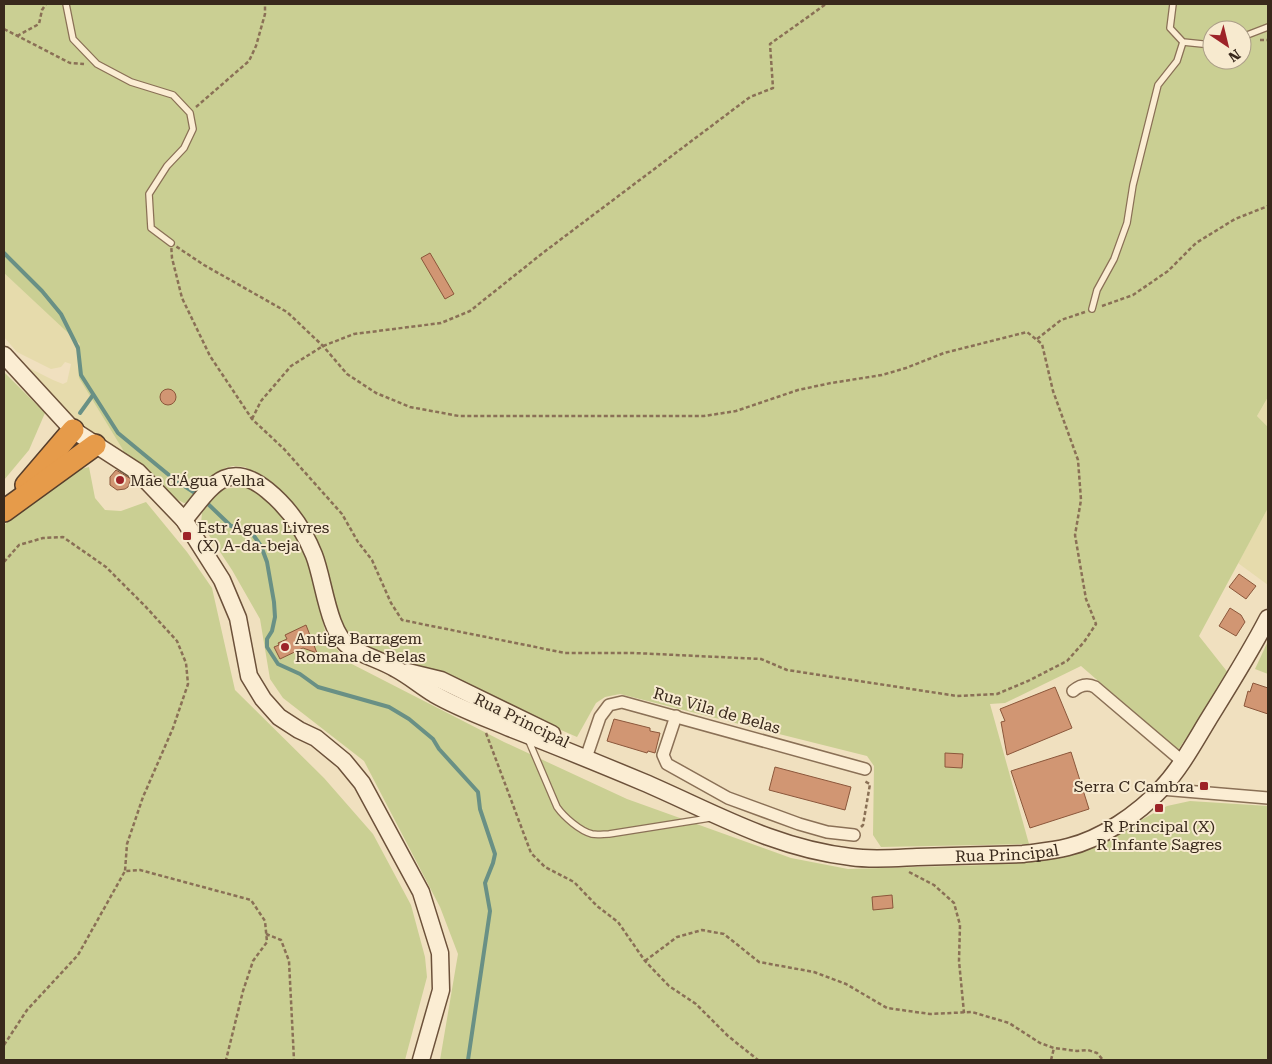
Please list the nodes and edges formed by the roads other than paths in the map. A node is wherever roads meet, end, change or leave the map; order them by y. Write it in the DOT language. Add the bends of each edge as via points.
graph roads {
  1 [pos="66,4"];
  2 [pos="1173,4"];
  3 [pos="1268,27"];
  4 [pos="1252,33"];
  5 [pos="1183,42"];
  6 [pos="1202,44"];
  7 [pos="171,243"];
  8 [pos="1092,309"];
  9 [pos="4,355"];
  10 [pos="73,430"];
  11 [pos="96,445"];
  12 [pos="4,511"];
  13 [pos="184,520"];
  14 [pos="1268,618"];
  15 [pos="395,668"];
  16 [pos="1073,691"];
  17 [pos="676,716"];
  18 [pos="526,734"];
  19 [pos="588,752"];
  20 [pos="1182,761"];
  21 [pos="865,769"];
  22 [pos="645,783"];
  23 [pos="1161,789"];
  24 [pos="1268,798"];
  25 [pos="718,816"];
  26 [pos="854,835"];
  27 [pos="421,1060"];
  1 -- 7 [label="lane" via="73,39 98,64 131,82 173,95 190,113 193,129 184,148 149,194 151,228"];
  2 -- 5 [label="lane" via="1170,28"];
  3 -- 4 [label="lane"];
  5 -- 6 [label="lane"];
  5 -- 8 [label="lane" via="1177,61 1158,85 1133,184 1127,223 1114,259 1097,290"];
  9 -- 10 [label="street"];
  10 -- 11 [label="street"];
  10 -- 12 [label="highway"];
  11 -- 12 [label="highway"];
  11 -- 13 [label="street" via="138,472"];
  13 -- 15 [label="street, Rua Principal" via="219,481 238,476 257,482 290,512 305,536 339,637 348,646"];
  13 -- 27 [label="street" via="222,580 238,618 249,676 262,699 279,717 316,738 350,768 362,783 421,892 440,952 441,990"];
  14 -- 20 [label="street, Rua Principal" via="1246,661"];
  15 -- 18 [label="street, Rua Principal" via="434,694"];
  15 -- 19 [label="street, Rua Principal" via="441,680"];
  16 -- 20 [label="street" via="1084,685 1095,686"];
  17 -- 19 [label="street, Rua Vila de Belas" via="622,702 609,705 600,717"];
  17 -- 21 [label="street, Rua Vila de Belas"];
  17 -- 26 [label="street" via="664,755 667,764 728,798 799,824"];
  18 -- 22 [label="street, Rua Principal"];
  18 -- 25 [label="lane" via="556,807 572,823 593,834"];
  19 -- 22 [label="street, Rua Principal"];
  20 -- 23 [label="street, Rua Principal"];
  22 -- 25 [label="street, Rua Principal"];
  23 -- 24 [label="street"];
  23 -- 25 [label="street, Rua Principal" via="1120,823 1087,840 1048,852 1023,854 853,857 800,848"];
}
